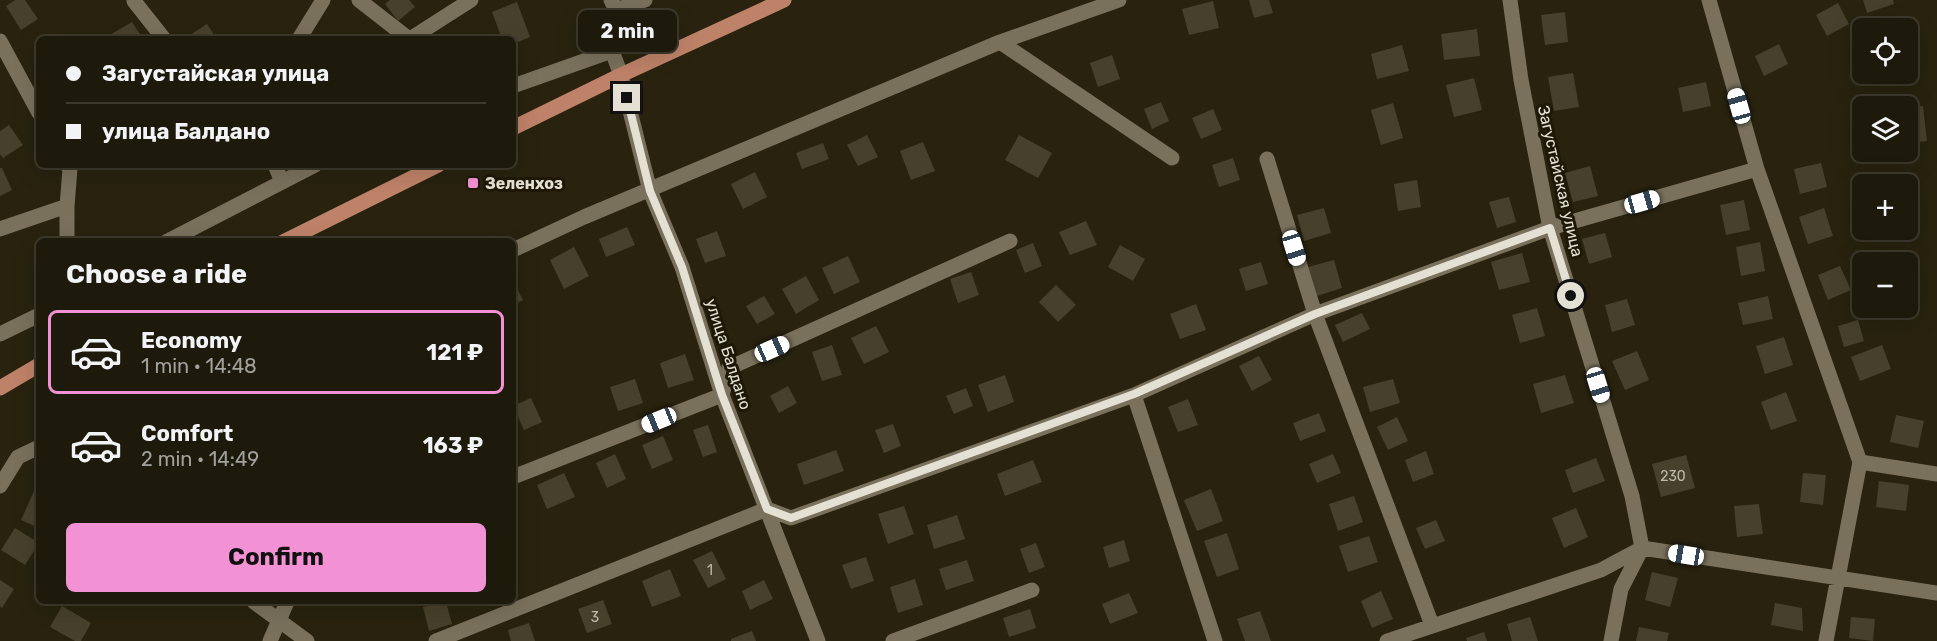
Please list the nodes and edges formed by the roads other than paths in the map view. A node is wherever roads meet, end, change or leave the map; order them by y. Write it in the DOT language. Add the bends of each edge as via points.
graph roads {
  1 [pos="323,0"];
  2 [pos="359,0"];
  3 [pos="471,0"];
  4 [pos="645,0"];
  5 [pos="784,0"];
  6 [pos="1119,0"];
  7 [pos="1510,0"];
  8 [pos="1709,0"];
  9 [pos="134,1"];
  10 [pos="614,5"];
  11 [pos="162,36"];
  12 [pos="301,36"];
  13 [pos="406,36"];
  14 [pos="415,36"];
  15 [pos="0,41"];
  16 [pos="1000,42"];
  17 [pos="612,51"];
  18 [pos="621,75"];
  19 [pos="516,85"];
  20 [pos="36,107"];
  21 [pos="516,127"];
  22 [pos="1172,158"];
  23 [pos="1267,159"];
  24 [pos="69,168"];
  25 [pos="276,168"];
  26 [pos="309,168"];
  27 [pos="432,168"];
  28 [pos="1757,170"];
  29 [pos="282,182"];
  30 [pos="650,191"];
  31 [pos="67,206"];
  32 [pos="1550,228"];
  33 [pos="0,229"];
  34 [pos="67,238"];
  35 [pos="174,238"];
  36 [pos="291,238"];
  37 [pos="1010,241"];
  38 [pos="516,249"];
  39 [pos="1315,314"];
  40 [pos="36,316"];
  41 [pos="0,334"];
  42 [pos="36,367"];
  43 [pos="0,388"];
  44 [pos="1134,394"];
  45 [pos="722,395"];
  46 [pos="36,448"];
  47 [pos="1860,462"];
  48 [pos="1937,474"];
  49 [pos="516,476"];
  50 [pos="0,486"];
  51 [pos="767,509"];
  52 [pos="1642,548"];
  53 [pos="1838,577"];
  54 [pos="1032,590"];
  55 [pos="1937,593"];
  56 [pos="257,604"];
  57 [pos="286,604"];
  58 [pos="279,618"];
  59 [pos="1432,625"];
  60 [pos="270,641"];
  61 [pos="307,641"];
  62 [pos="436,641"];
  63 [pos="818,641"];
  64 [pos="892,641"];
  65 [pos="1215,641"];
  66 [pos="1387,641"];
  67 [pos="1611,641"];
  68 [pos="1826,641"];
  1 -- 12 [label="street"];
  2 -- 13 [label="street"];
  3 -- 14 [label="street"];
  4 -- 10 [label="street"];
  5 -- 18 [label="main road"];
  6 -- 16 [label="street"];
  7 -- 32 [label="street, Загустайская улица"];
  8 -- 28 [label="street"];
  9 -- 11 [label="street"];
  10 -- 17 [label="street"];
  15 -- 20 [label="street"];
  16 -- 22 [label="street"];
  16 -- 30 [label="street"];
  17 -- 18 [label="street, улица Балдано"];
  17 -- 19 [label="street"];
  18 -- 21 [label="main road"];
  18 -- 30 [label="street, улица Балдано"];
  23 -- 39 [label="street"];
  24 -- 31 [label="street"];
  25 -- 29 [label="street"];
  26 -- 29 [label="street"];
  27 -- 36 [label="main road"];
  28 -- 32 [label="street"];
  28 -- 47 [label="street"];
  29 -- 35 [label="street"];
  30 -- 38 [label="street"];
  30 -- 45 [label="street, улица Балдано" via="682,267"];
  31 -- 33 [label="street"];
  31 -- 34 [label="street"];
  32 -- 39 [label="street"];
  32 -- 52 [label="street, Загустайская улица" via="1632,496"];
  37 -- 45 [label="street" via="729,369"];
  39 -- 44 [label="street"];
  39 -- 59 [label="street"];
  40 -- 41 [label="street"];
  42 -- 43 [label="main road"];
  44 -- 51 [label="street" via="791,518"];
  44 -- 65 [label="street"];
  45 -- 49 [label="street"];
  45 -- 51 [label="street, улица Балдано"];
  46 -- 50 [label="street" via="18,457"];
  47 -- 48 [label="street"];
  47 -- 53 [label="street"];
  51 -- 62 [label="street"];
  51 -- 63 [label="street, улица Балдано"];
  52 -- 53 [label="street"];
  52 -- 59 [label="street" via="1601,570"];
  52 -- 67 [label="street" via="1621,589"];
  53 -- 55 [label="street"];
  53 -- 68 [label="street"];
  54 -- 64 [label="street"];
  56 -- 58 [label="street"];
  57 -- 58 [label="street"];
  58 -- 60 [label="street"];
  58 -- 61 [label="street"];
  59 -- 66 [label="street"];
}
